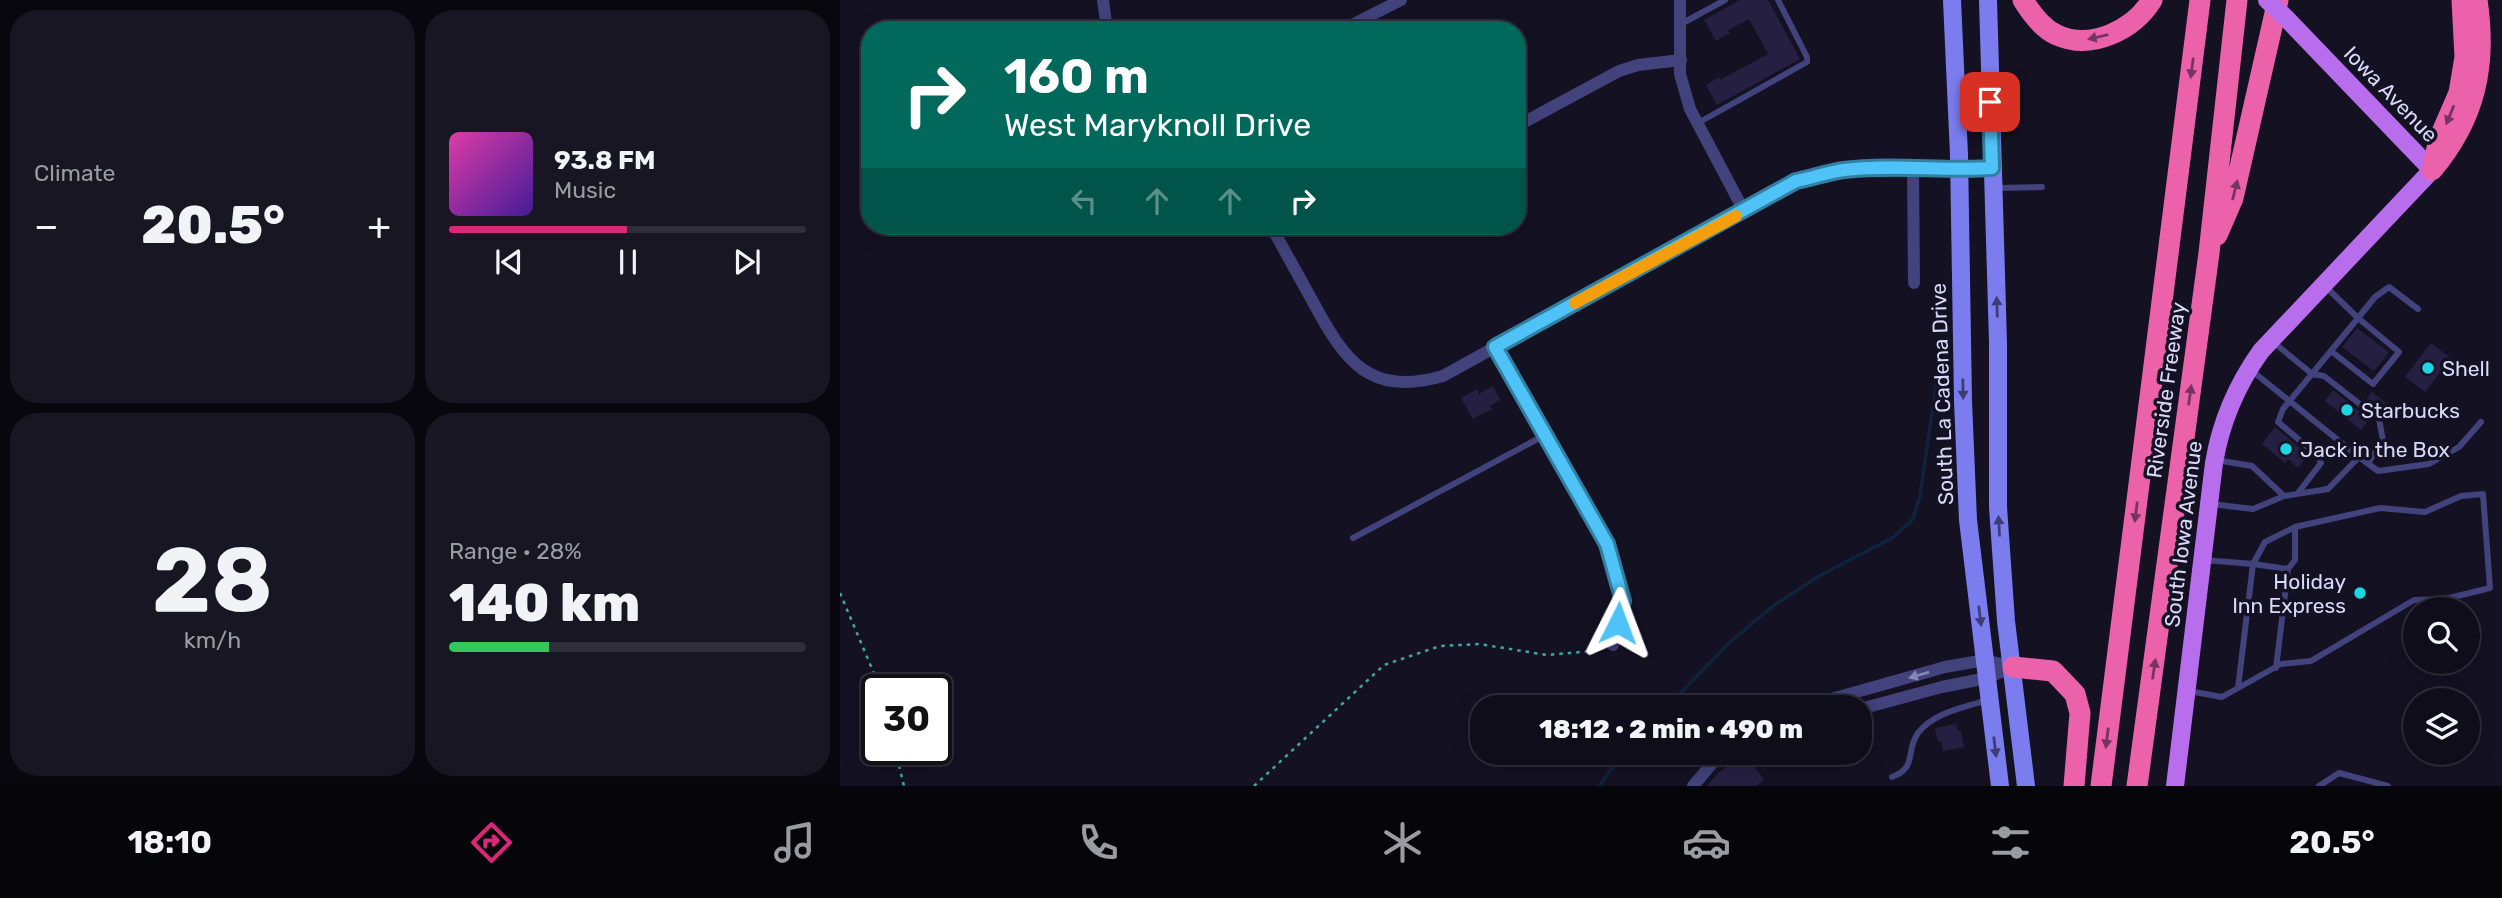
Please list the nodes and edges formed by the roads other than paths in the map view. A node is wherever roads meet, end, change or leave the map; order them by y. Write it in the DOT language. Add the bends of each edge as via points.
graph roads {
  1 [pos="1103,0"];
  2 [pos="1401,0"];
  3 [pos="1680,0"];
  4 [pos="1725,0"];
  5 [pos="1778,0"];
  6 [pos="1952,0"];
  7 [pos="1988,0"];
  8 [pos="2023,0"];
  9 [pos="2152,0"];
  10 [pos="2200,0"];
  11 [pos="2237,0"];
  12 [pos="2267,0"];
  13 [pos="2462,0"];
  14 [pos="2477,0"];
  15 [pos="2282,9"];
  16 [pos="1106,21"];
  17 [pos="1360,21"];
  18 [pos="1680,24"];
  19 [pos="1681,60"];
  20 [pos="1526,120"];
  21 [pos="1696,124"];
  22 [pos="1913,167"];
  23 [pos="1992,168"];
  24 [pos="1959,170"];
  25 [pos="2432,170"];
  26 [pos="2042,187"];
  27 [pos="1993,188"];
  28 [pos="1744,211"];
  29 [pos="1275,235"];
  30 [pos="2355,252"];
  31 [pos="2209,253"];
  32 [pos="1914,283"];
  33 [pos="2325,286"];
  34 [pos="2418,309"];
  35 [pos="2358,318"];
  36 [pos="2271,340"];
  37 [pos="1495,347"];
  38 [pos="2331,351"];
  39 [pos="2249,368"];
  40 [pos="2312,374"];
  41 [pos="2290,401"];
  42 [pos="2481,422"];
  43 [pos="1545,435"];
  44 [pos="2359,457"];
  45 [pos="2214,459"];
  46 [pos="2368,463"];
  47 [pos="2298,494"];
  48 [pos="2284,496"];
  49 [pos="2209,503"];
  50 [pos="2295,527"];
  51 [pos="1353,538"];
  52 [pos="2202,560"];
  53 [pos="2253,564"];
  54 [pos="2288,569"];
  55 [pos="1613,645"];
  56 [pos="1985,660"];
  57 [pos="2013,667"];
  58 [pos="2276,668"];
  59 [pos="1987,678"];
  60 [pos="2238,688"];
  61 [pos="2186,691"];
  62 [pos="1846,695"];
  63 [pos="1989,700"];
  64 [pos="1872,706"];
  65 [pos="1712,765"];
  66 [pos="1892,777"];
  67 [pos="1693,786"];
  68 [pos="2000,786"];
  69 [pos="2026,786"];
  70 [pos="2074,786"];
  71 [pos="2101,786"];
  72 [pos="2137,786"];
  73 [pos="2175,786"];
  74 [pos="2319,786"];
  75 [pos="2388,786"];
  1 -- 16 [label="street"];
  2 -- 17 [label="street"];
  3 -- 18 [label="street"];
  4 -- 18 [label="lane"];
  5 -- 21 [label="lane" via="1807,62"];
  6 -- 24 [label="main road, South La Cadena Drive"];
  7 -- 23 [label="main road"];
  9 -- 8 [label="highway, one-way" via="2134,23 2086,40 2057,35"];
  10 -- 71 [label="highway, Riverside Freeway, one-way"];
  11 -- 31 [label="highway, Riverside Freeway"];
  12 -- 15 [label="main road, Iowa Avenue, bridge"];
  13 -- 25 [label="highway, one-way" via="2465,57 2459,93 2439,139"];
  14 -- 25 [label="highway" via="2480,57 2470,108 2452,146"];
  15 -- 25 [label="main road, Iowa Avenue"];
  31 -- 15 [label="highway, one-way" via="2233,198"];
  18 -- 19 [label="street"];
  19 -- 20 [label="street" via="1619,71"];
  19 -- 21 [label="street" via="1683,86"];
  21 -- 28 [label="street"];
  22 -- 24 [label="street"];
  22 -- 28 [label="street" via="1844,170 1796,181"];
  22 -- 32 [label="street"];
  23 -- 24 [label="street"];
  23 -- 27 [label="main road"];
  24 -- 56 [label="main road, South La Cadena Drive, one-way" via="1968,520"];
  25 -- 30 [label="main road, Iowa Avenue"];
  26 -- 27 [label="lane"];
  57 -- 27 [label="main road, one-way" via="1998,507"];
  28 -- 37 [label="street"];
  29 -- 37 [label="street" via="1349,360 1391,381 1409,383 1443,376"];
  30 -- 33 [label="main road, South Iowa Avenue"];
  72 -- 31 [label="highway, Riverside Freeway, one-way"];
  33 -- 35 [label="lane"];
  33 -- 36 [label="main road, South Iowa Avenue"];
  34 -- 35 [label="lane" via="2389,286"];
  35 -- 38 [label="lane"];
  35 -- 38 [label="lane" via="2399,352 2373,384"];
  36 -- 39 [label="main road, South Iowa Avenue"];
  36 -- 40 [label="lane"];
  37 -- 43 [label="street"];
  38 -- 40 [label="lane"];
  39 -- 41 [label="lane"];
  39 -- 45 [label="main road, South Iowa Avenue" via="2229,406"];
  40 -- 41 [label="lane"];
  40 -- 46 [label="lane" via="2324,376 2379,419 2383,440"];
  41 -- 44 [label="lane"];
  41 -- 47 [label="lane" via="2278,422 2317,454 2321,463"];
  42 -- 46 [label="lane" via="2459,447 2429,464 2378,471"];
  43 -- 51 [label="lane"];
  43 -- 55 [label="street" via="1607,544 1623,601"];
  44 -- 46 [label="lane"];
  44 -- 47 [label="lane" via="2328,489"];
  45 -- 48 [label="lane" via="2252,466"];
  45 -- 49 [label="main road, South Iowa Avenue"];
  47 -- 48 [label="lane"];
  48 -- 49 [label="lane" via="2253,509"];
  49 -- 52 [label="main road, South Iowa Avenue"];
  50 -- 53 [label="lane" via="2265,542"];
  50 -- 54 [label="lane" via="2295,561"];
  50 -- 58 [label="lane" via="2380,508 2425,512 2461,496 2483,494 2490,588 2445,599 2414,600 2311,661"];
  52 -- 53 [label="lane"];
  52 -- 61 [label="main road, South Iowa Avenue"];
  53 -- 54 [label="lane"];
  53 -- 60 [label="lane"];
  54 -- 58 [label="lane"];
  56 -- 57 [label="street"];
  56 -- 59 [label="main road, South La Cadena Drive"];
  56 -- 62 [label="street, one-way"];
  57 -- 59 [label="street"];
  57 -- 69 [label="main road"];
  57 -- 70 [label="highway" via="2053,671 2075,694 2080,713"];
  58 -- 60 [label="lane"];
  59 -- 63 [label="main road, South La Cadena Drive"];
  59 -- 64 [label="street"];
  60 -- 61 [label="lane" via="2222,697"];
  61 -- 73 [label="main road, South Iowa Avenue"];
  63 -- 66 [label="lane" via="1940,715 1919,731 1910,761 1903,772"];
  63 -- 68 [label="main road, South La Cadena Drive, one-way"];
  65 -- 67 [label="street"];
  74 -- 75 [label="lane" via="2339,773"];
}
